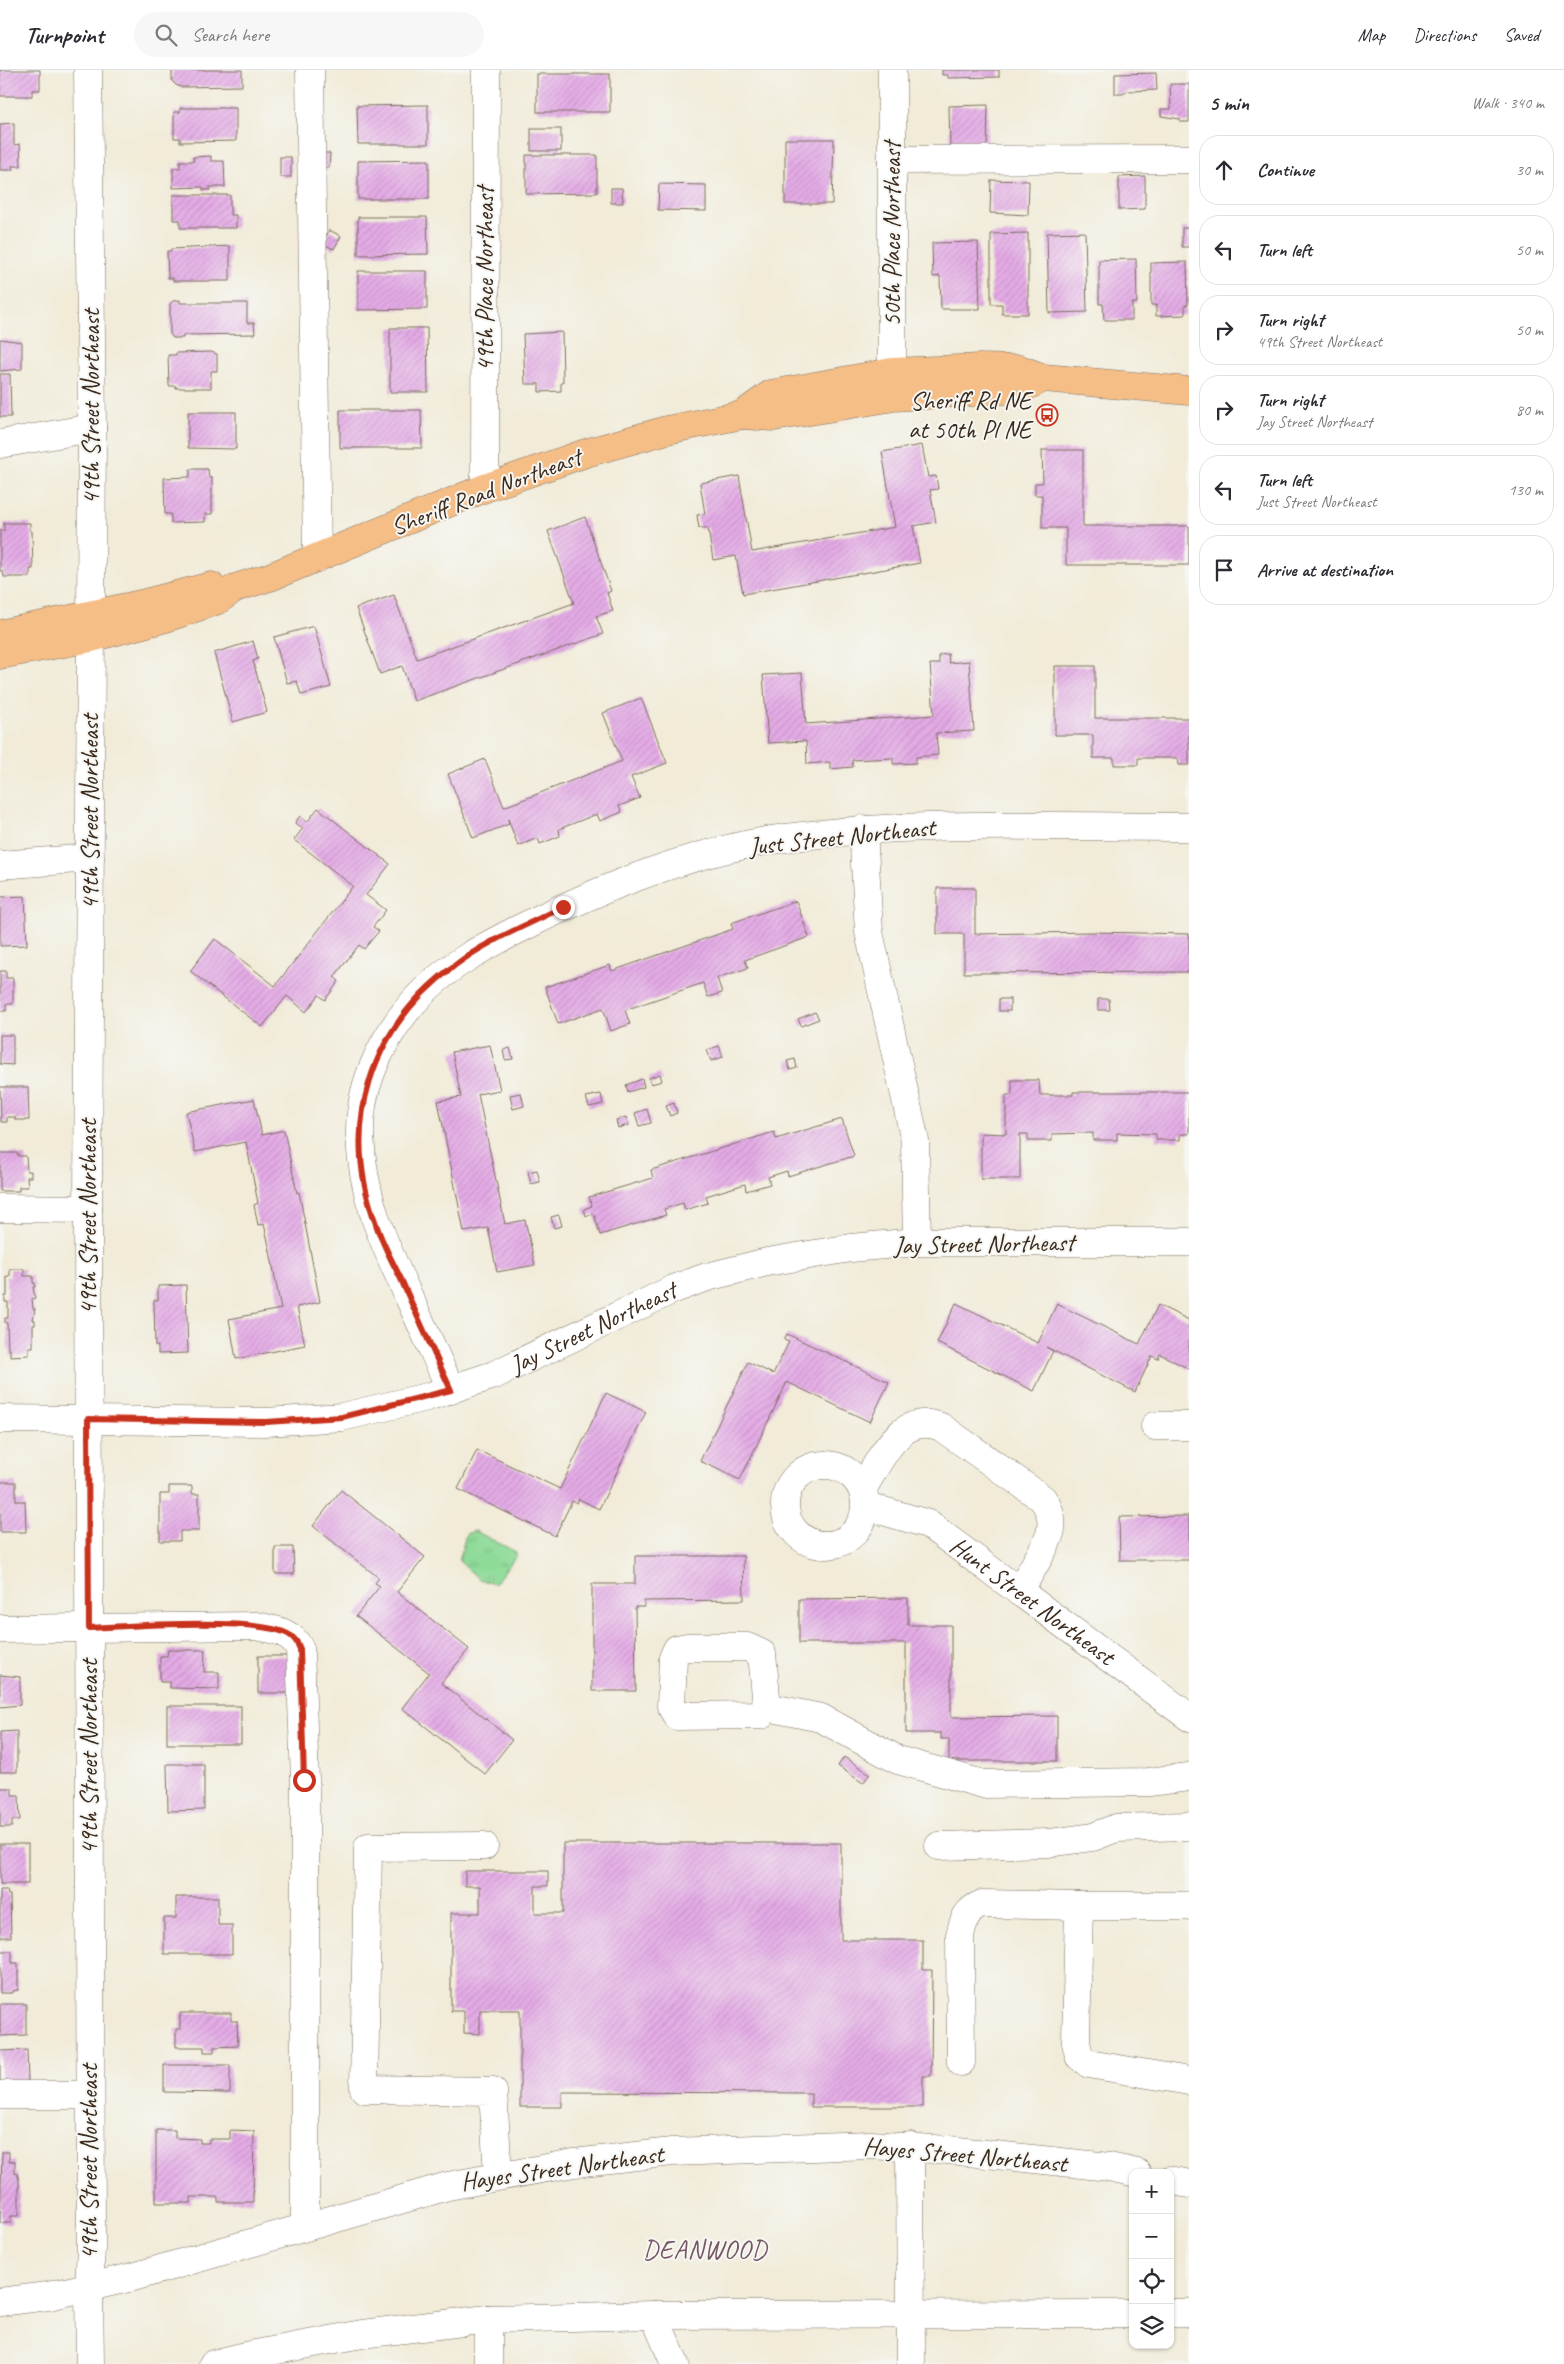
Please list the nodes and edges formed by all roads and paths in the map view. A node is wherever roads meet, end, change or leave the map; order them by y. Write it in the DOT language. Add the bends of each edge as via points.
graph roads {
  1 [pos="88,70"];
  2 [pos="310,70"];
  3 [pos="486,70"];
  4 [pos="892,70"];
  5 [pos="1189,159"];
  6 [pos="892,160"];
  7 [pos="893,385"];
  8 [pos="1189,390"];
  9 [pos="92,428"];
  10 [pos="0,444"];
  11 [pos="485,488"];
  12 [pos="317,558"];
  13 [pos="91,626"];
  14 [pos="0,634"];
  15 [pos="0,654"];
  16 [pos="1189,827"];
  17 [pos="864,830"];
  18 [pos="90,858"];
  19 [pos="0,865"];
  20 [pos="0,1208"];
  21 [pos="88,1209"];
  22 [pos="917,1242"];
  23 [pos="1189,1242"];
  24 [pos="451,1390"];
  25 [pos="0,1419"];
  26 [pos="88,1419"];
  27 [pos="1155,1426"];
  28 [pos="1189,1426"];
  29 [pos="1019,1592"];
  30 [pos="89,1628"];
  31 [pos="0,1629"];
  32 [pos="767,1707"];
  33 [pos="1189,1717"];
  34 [pos="1189,1777"];
  35 [pos="1189,1826"];
  36 [pos="484,1846"];
  37 [pos="940,1846"];
  38 [pos="1078,1906"];
  39 [pos="1189,1906"];
  40 [pos="961,2062"];
  41 [pos="1189,2081"];
  42 [pos="0,2095"];
  43 [pos="90,2095"];
  44 [pos="910,2146"];
  45 [pos="1129,2171"];
  46 [pos="498,2176"];
  47 [pos="1174,2181"];
  48 [pos="1189,2184"];
  49 [pos="305,2227"];
  50 [pos="89,2288"];
  51 [pos="0,2302"];
  52 [pos="1174,2313"];
  53 [pos="1189,2313"];
  54 [pos="654,2314"];
  55 [pos="1129,2314"];
  56 [pos="911,2315"];
  57 [pos="488,2319"];
  58 [pos="90,2364"];
  59 [pos="213,2364"];
  60 [pos="488,2364"];
  61 [pos="675,2364"];
  62 [pos="911,2364"];
  1 -- 9 [label="street, 49th Street Northeast"];
  2 -- 12 [label="street"];
  3 -- 11 [label="street, 49th Place Northeast"];
  4 -- 6 [label="street, 50th Place Northeast"];
  5 -- 6 [label="street"];
  6 -- 7 [label="street, 50th Place Northeast"];
  7 -- 8 [label="main road, Sheriff Road Northeast" via="980,368 1020,369 1044,378"];
  7 -- 11 [label="main road, Sheriff Road Northeast" via="771,394 742,415 627,441"];
  9 -- 10 [label="street"];
  9 -- 13 [label="street, 49th Street Northeast"];
  11 -- 12 [label="main road, Sheriff Road Northeast"];
  12 -- 13 [label="main road, Sheriff Road Northeast" via="270,578 235,588 214,585"];
  13 -- 14 [label="main road, Sheriff Road Northeast"];
  13 -- 15 [label="main road, Sheriff Road Northeast"];
  13 -- 18 [label="street, 49th Street Northeast"];
  16 -- 17 [label="street, Just Street Northeast" via="943,826"];
  17 -- 22 [label="street" via="869,932 916,1140"];
  17 -- 24 [label="street, Just Street Northeast" via="785,838 727,850 644,875 587,897 472,954 424,991 398,1021 378,1055 365,1093 360,1132 364,1178 375,1224"];
  18 -- 19 [label="street"];
  18 -- 21 [label="street, 49th Street Northeast"];
  20 -- 21 [label="street"];
  21 -- 26 [label="street, 49th Street Northeast"];
  22 -- 23 [label="street, Jay Street Northeast"];
  22 -- 24 [label="street, Jay Street Northeast" via="797,1256 708,1277 640,1303 494,1375"];
  24 -- 26 [label="street, Jay Street Northeast" via="342,1417 266,1422"];
  25 -- 26 [label="street, Jay Street Northeast"];
  26 -- 30 [label="street, 49th Street Northeast"];
  27 -- 28 [label="street"];
  29 -- 29 [label="street, Hunt Street Northeast" via="928,1524 882,1509 864,1497 889,1446 900,1434 915,1424 929,1422 942,1427 1043,1499 1052,1520 1051,1531"];
  29 -- 33 [label="street, Hunt Street Northeast"];
  30 -- 31 [label="street"];
  30 -- 43 [label="street, 49th Street Northeast"];
  30 -- 49 [label="street" via="256,1626 287,1633 296,1639 300,1649 305,1845"];
  32 -- 34 [label="street" via="820,1718 898,1760 983,1784 1149,1782"];
  35 -- 37 [label="street" via="1116,1828 1093,1837 1049,1843"];
  36 -- 46 [label="street" via="368,1847 364,2089 493,2091"];
  38 -- 39 [label="street"];
  38 -- 40 [label="street" via="982,1904 971,1908 960,1935"];
  38 -- 41 [label="street" via="1076,2042 1079,2056 1089,2064"];
  42 -- 43 [label="street"];
  43 -- 50 [label="street, 49th Street Northeast"];
  44 -- 45 [label="street, Hayes Street Northeast"];
  44 -- 46 [label="street, Hayes Street Northeast" via="672,2152"];
  44 -- 56 [label="street"];
  46 -- 49 [label="street, Hayes Street Northeast" via="448,2186"];
  47 -- 48 [label="street"];
  49 -- 50 [label="street, Hayes Street Northeast"];
  50 -- 51 [label="street, Hayes Street Northeast"];
  50 -- 58 [label="street, 49th Street Northeast"];
  52 -- 53 [label="street"];
  54 -- 56 [label="street"];
  54 -- 57 [label="street"];
  54 -- 61 [label="street"];
  55 -- 56 [label="street"];
  56 -- 62 [label="street"];
  57 -- 59 [label="street" via="362,2334"];
  57 -- 60 [label="street"];
}
